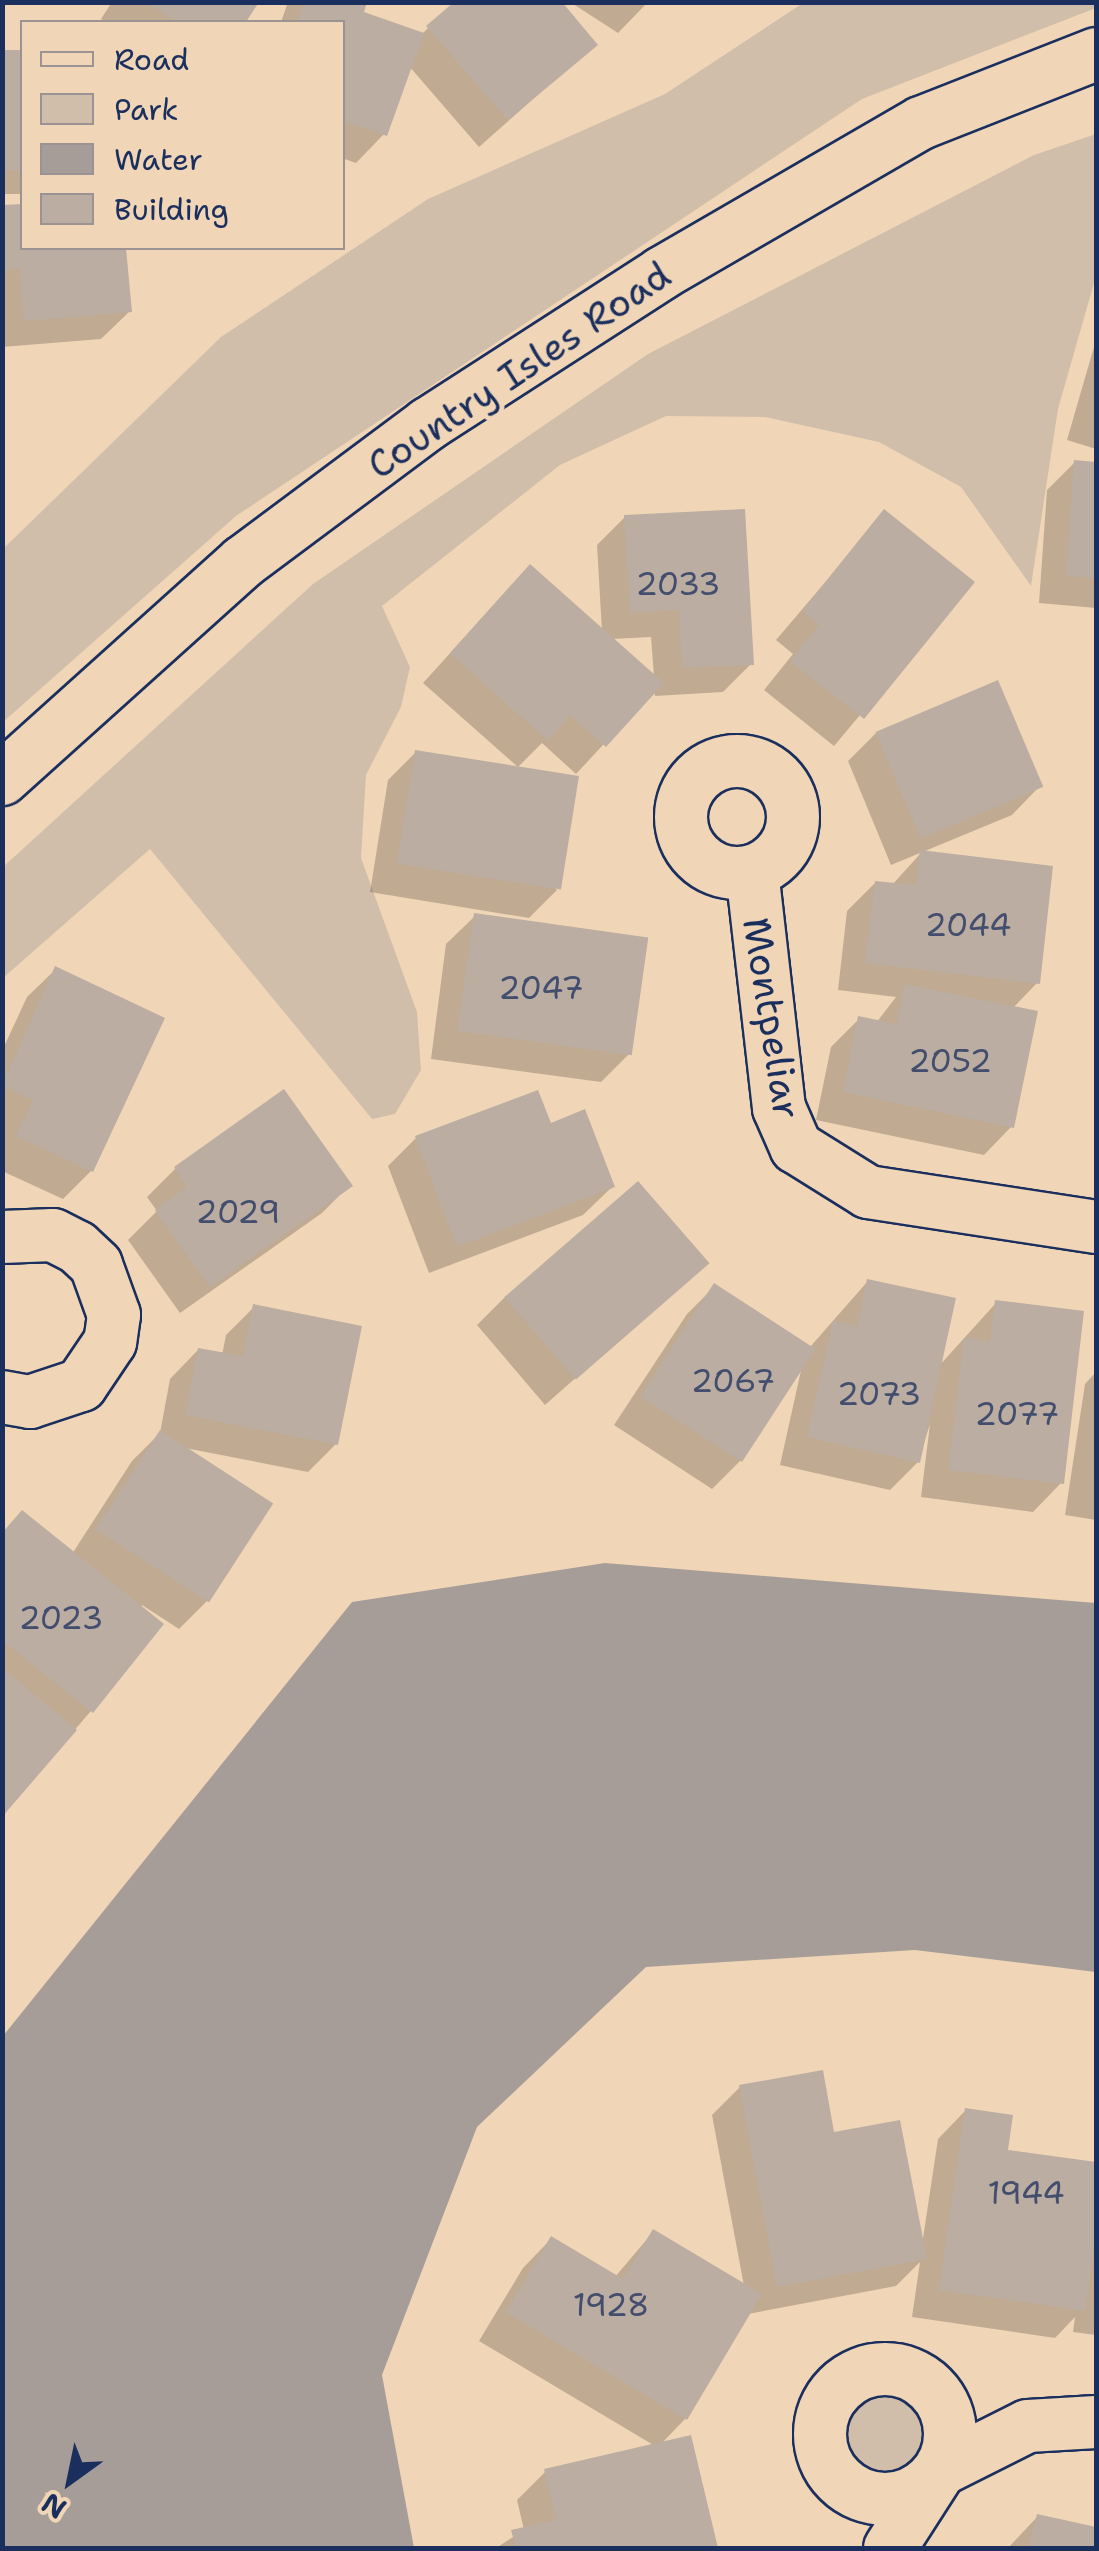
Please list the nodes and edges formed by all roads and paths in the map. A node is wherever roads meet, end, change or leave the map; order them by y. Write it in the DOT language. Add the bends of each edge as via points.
graph roads {
  1 [pos="1096,54"];
  2 [pos="2,780"];
  3 [pos="752,872"];
  4 [pos="1096,1227"];
  5 [pos="2,1237"];
  6 [pos="3,1398"];
  7 [pos="1096,2422"];
  8 [pos="890,2548"];
  1 -- 2 [label="street, Country Isles Road" via="921,124 662,273 428,424 243,562"];
  3 -- 4 [label="street, Montpeliar" via="779,1108 796,1146 868,1192"];
  5 -- 6 [label="street" via="53,1235 76,1247 96,1266 114,1315 110,1342 80,1384 57,1397"];
  7 -- 8 [label="street" via="1028,2426 940,2470"];
}
